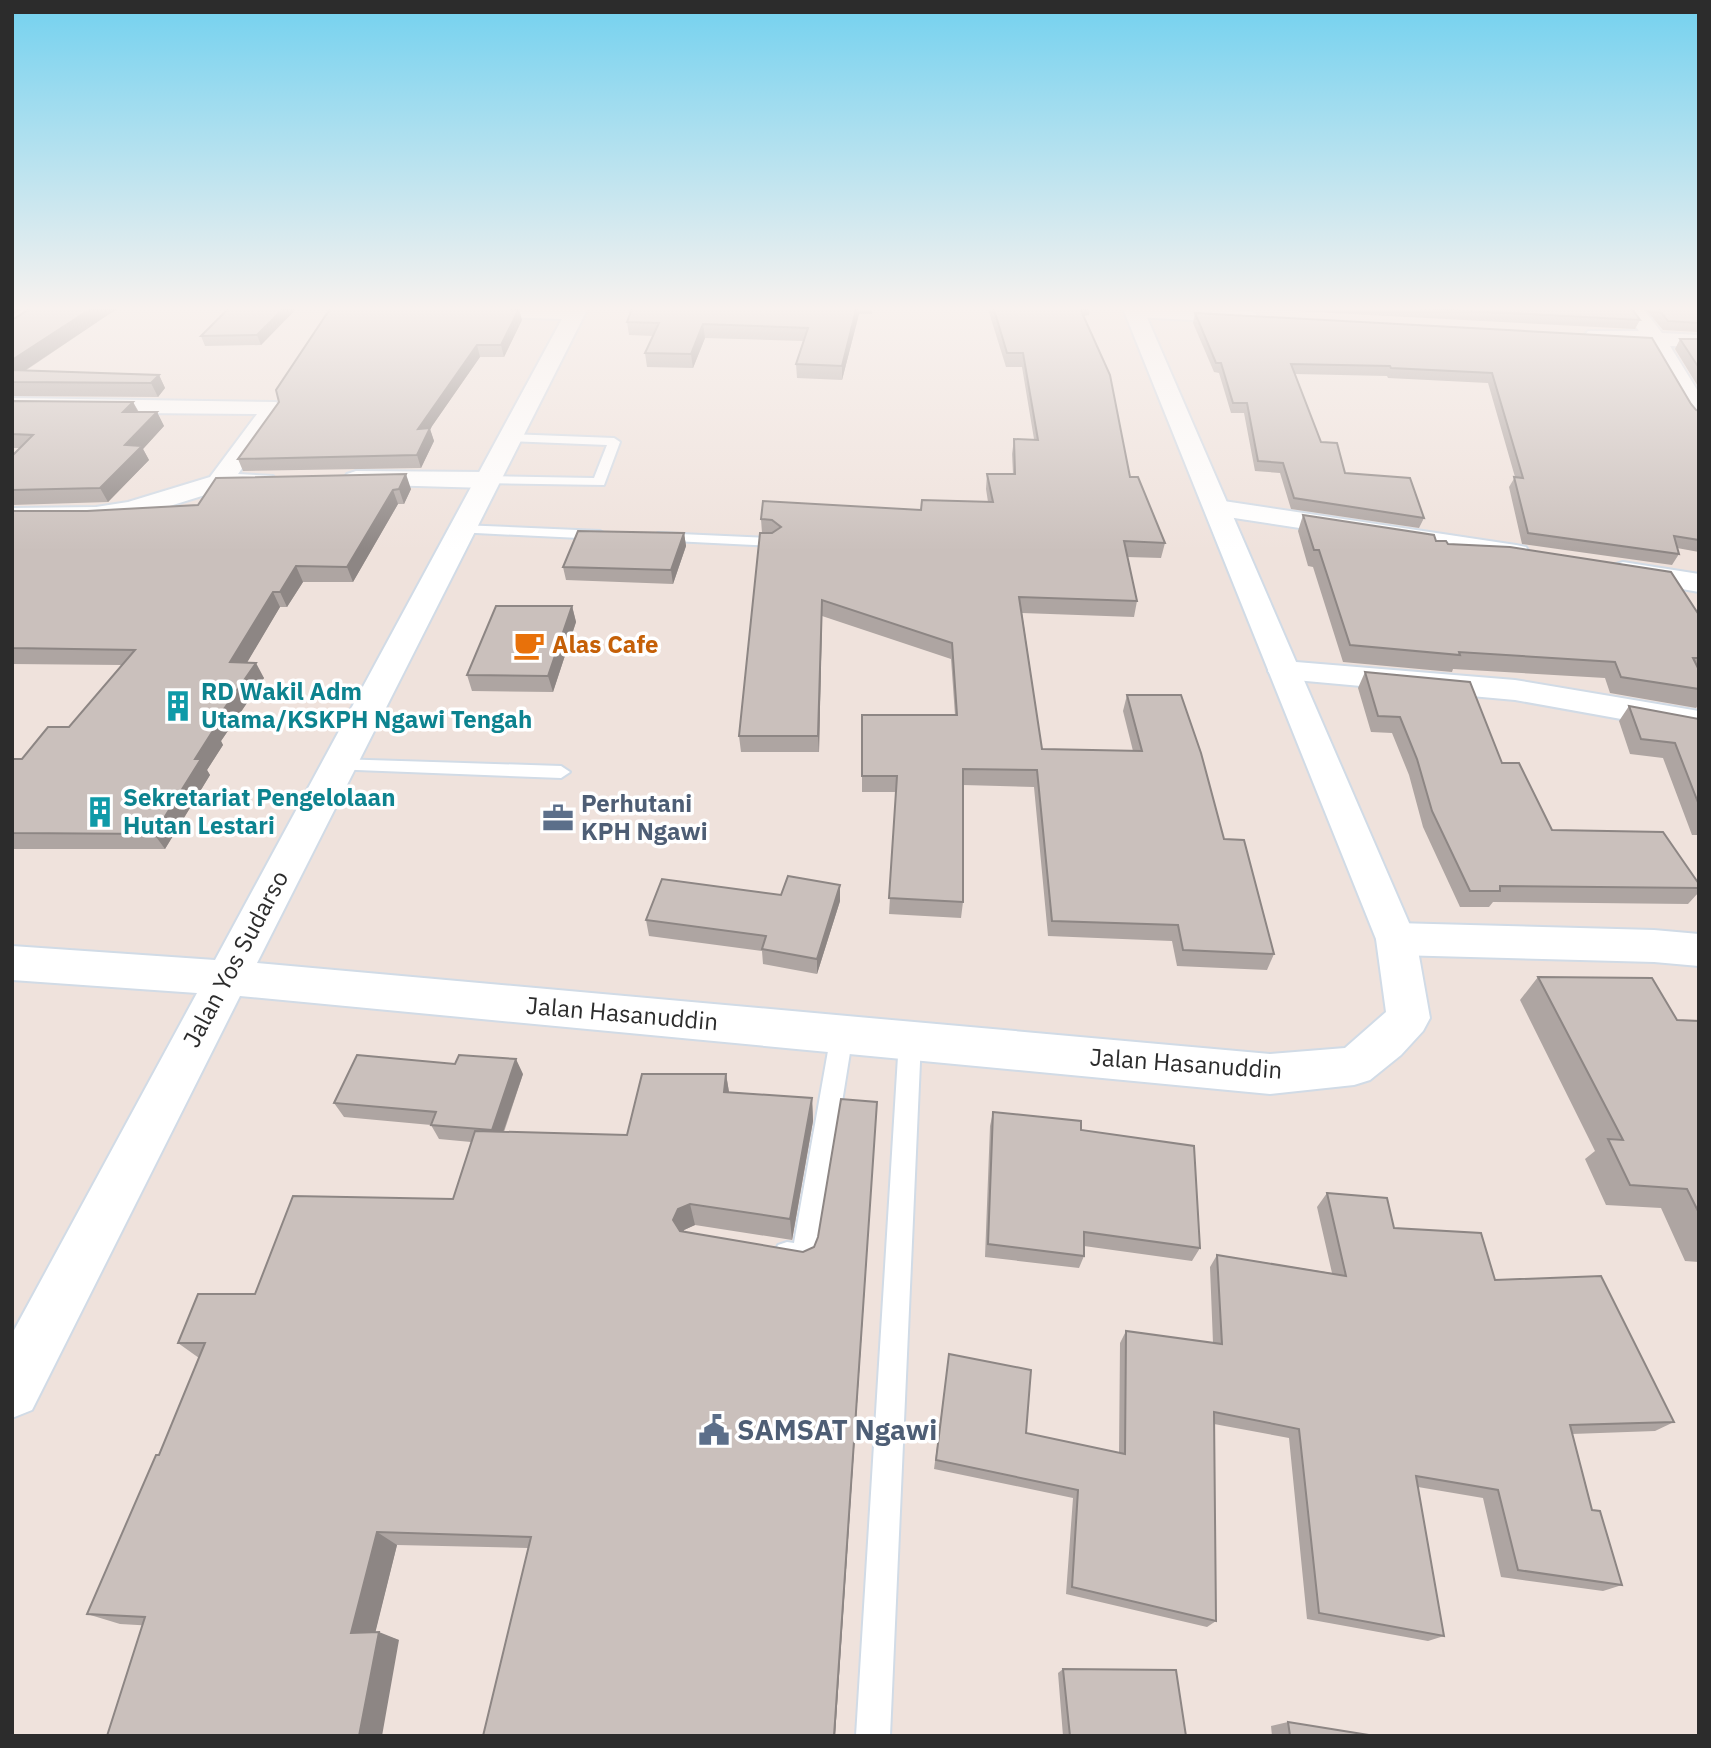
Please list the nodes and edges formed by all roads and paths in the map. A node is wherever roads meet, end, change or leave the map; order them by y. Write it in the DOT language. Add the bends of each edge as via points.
graph roads {
  1 [pos="536,388"];
  2 [pos="1167,388"];
  3 [pos="1684,388"];
  4 [pos="12,405"];
  5 [pos="1699,413"];
  6 [pos="509,438"];
  7 [pos="327,480"];
  8 [pos="487,480"];
  9 [pos="287,481"];
  10 [pos="219,482"];
  11 [pos="1217,508"];
  12 [pos="12,516"];
  13 [pos="461,529"];
  14 [pos="611,535"];
  15 [pos="638,536"];
  16 [pos="772,542"];
  17 [pos="1540,557"];
  18 [pos="1593,566"];
  19 [pos="1699,583"];
  20 [pos="1284,671"];
  21 [pos="1699,722"];
  22 [pos="337,765"];
  23 [pos="561,772"];
  24 [pos="1396,939"];
  25 [pos="1699,950"];
  26 [pos="12,963"];
  27 [pos="225,978"];
  28 [pos="842,1034"];
  29 [pos="910,1040"];
  30 [pos="763,1251"];
  31 [pos="12,1390"];
  32 [pos="873,1736"];
  1 -- 6 [label="street, Jalan Yos Sudarso"];
  2 -- 11 [label="street, Jalan Hasanuddin"];
  3 -- 5 [label="street"];
  4 -- 10 [label="street" via="271,409"];
  6 -- 8 [label="street, Jalan Yos Sudarso"];
  6 -- 8 [label="lane" via="614,442 598,482"];
  7 -- 8 [label="street"];
  8 -- 13 [label="street, Jalan Yos Sudarso"];
  9 -- 10 [label="street"];
  10 -- 12 [label="street" via="132,509 96,515"];
  11 -- 17 [label="street"];
  11 -- 20 [label="street, Jalan Hasanuddin"];
  13 -- 14 [label="lane"];
  13 -- 22 [label="street, Jalan Yos Sudarso"];
  15 -- 16 [label="lane"];
  18 -- 19 [label="street"];
  20 -- 21 [label="street" via="1515,690"];
  20 -- 24 [label="street, Jalan Hasanuddin"];
  22 -- 23 [label="lane"];
  22 -- 27 [label="street, Jalan Yos Sudarso"];
  24 -- 25 [label="street"];
  24 -- 29 [label="street, Jalan Hasanuddin" via="1408,1018 1354,1066 1270,1074"];
  26 -- 27 [label="street, Jalan Hasanuddin"];
  27 -- 28 [label="street, Jalan Hasanuddin"];
  27 -- 31 [label="street, Jalan Yos Sudarso"];
  28 -- 29 [label="street, Jalan Hasanuddin"];
  28 -- 30 [label="lane" via="804,1257"];
  29 -- 32 [label="lane"];
}
